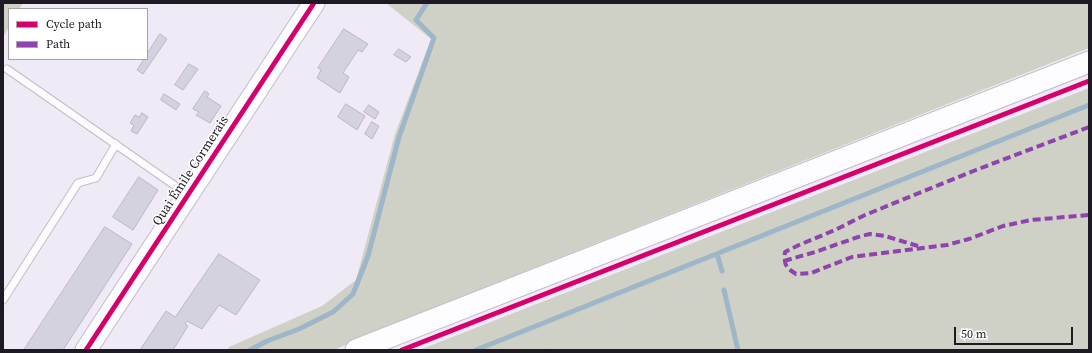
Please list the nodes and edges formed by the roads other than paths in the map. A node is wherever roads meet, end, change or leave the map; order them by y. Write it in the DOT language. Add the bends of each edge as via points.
graph roads {
  1 [pos="314,3"];
  2 [pos="1089,62"];
  3 [pos="6,69"];
  4 [pos="116,144"];
  5 [pos="188,194"];
  6 [pos="3,300"];
  7 [pos="86,350"];
  8 [pos="356,350"];
  1 -- 5 [label="main road, Quai Émile Cormerais"];
  2 -- 8 [label="main road"];
  3 -- 4 [label="lane"];
  4 -- 5 [label="lane"];
  4 -- 6 [label="lane" via="96,178 78,183"];
  5 -- 7 [label="main road, Quai Émile Cormerais"];
}
